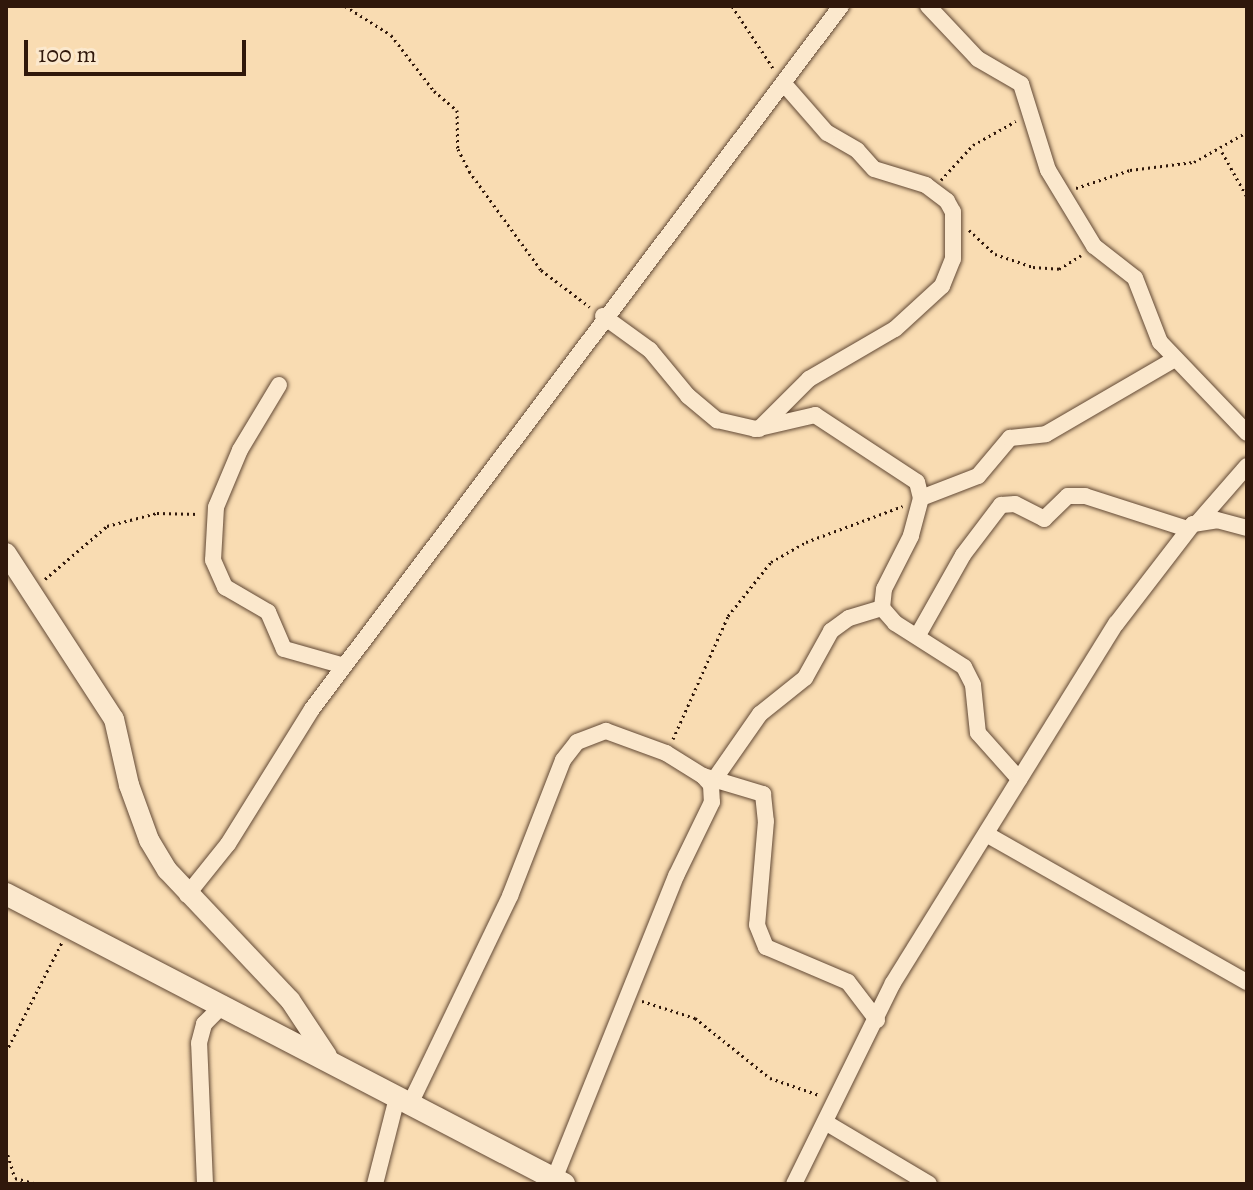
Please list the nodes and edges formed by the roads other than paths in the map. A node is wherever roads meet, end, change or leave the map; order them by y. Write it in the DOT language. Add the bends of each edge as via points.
graph roads {
  1 [pos="841,6"];
  2 [pos="927,6"];
  3 [pos="785,85"];
  4 [pos="603,316"];
  5 [pos="1175,359"];
  6 [pos="279,385"];
  7 [pos="759,429"];
  8 [pos="1247,433"];
  9 [pos="1247,466"];
  10 [pos="921,498"];
  11 [pos="1193,525"];
  12 [pos="1247,528"];
  13 [pos="6,553"];
  14 [pos="882,608"];
  15 [pos="918,635"];
  16 [pos="344,666"];
  17 [pos="709,776"];
  18 [pos="1019,779"];
  19 [pos="986,834"];
  20 [pos="6,894"];
  21 [pos="187,895"];
  22 [pos="1247,982"];
  23 [pos="224,1004"];
  24 [pos="877,1020"];
  25 [pos="327,1056"];
  26 [pos="404,1101"];
  27 [pos="825,1122"];
  28 [pos="559,1181"];
  29 [pos="205,1184"];
  30 [pos="375,1184"];
  31 [pos="794,1184"];
  32 [pos="929,1184"];
  1 -- 3 [label="street"];
  2 -- 5 [label="street" via="978,59 1021,84 1048,170 1094,246 1135,278 1155,333"];
  3 -- 4 [label="street"];
  3 -- 7 [label="street" via="827,133 857,150 874,169 933,188 953,212 951,271 895,329 809,379"];
  4 -- 7 [label="street" via="650,350 704,411 717,420"];
  4 -- 16 [label="street"];
  5 -- 8 [label="street" via="1211,389"];
  5 -- 10 [label="street" via="1046,434 1010,438 978,476"];
  6 -- 16 [label="street" via="240,450 215,517 213,560 225,587 268,612 284,649"];
  7 -- 10 [label="street" via="815,415 917,482"];
  9 -- 11 [label="street"];
  10 -- 14 [label="street" via="911,536 884,589"];
  11 -- 12 [label="street"];
  11 -- 15 [label="street" via="1085,496 1068,496 1044,519 1015,504 1001,505 963,555"];
  11 -- 18 [label="street" via="1116,624"];
  13 -- 21 [label="street" via="114,719 149,840"];
  14 -- 15 [label="street" via="895,623"];
  14 -- 17 [label="street" via="849,618 831,631 805,678 760,714"];
  15 -- 18 [label="street" via="968,673 978,733"];
  16 -- 21 [label="street" via="228,844"];
  17 -- 24 [label="street" via="765,799 757,925 766,947 848,982"];
  17 -- 26 [label="street" via="606,731 577,742 563,760 510,896"];
  17 -- 28 [label="street" via="712,802 628,996"];
  18 -- 19 [label="street"];
  19 -- 22 [label="street"];
  19 -- 24 [label="street" via="893,983"];
  20 -- 23 [label="main road"];
  21 -- 25 [label="street" via="290,1000"];
  23 -- 25 [label="main road"];
  23 -- 29 [label="street" via="204,1024 199,1043"];
  24 -- 27 [label="street"];
  25 -- 26 [label="main road"];
  26 -- 28 [label="main road"];
  26 -- 30 [label="street"];
  27 -- 31 [label="street"];
  27 -- 32 [label="street"];
}
